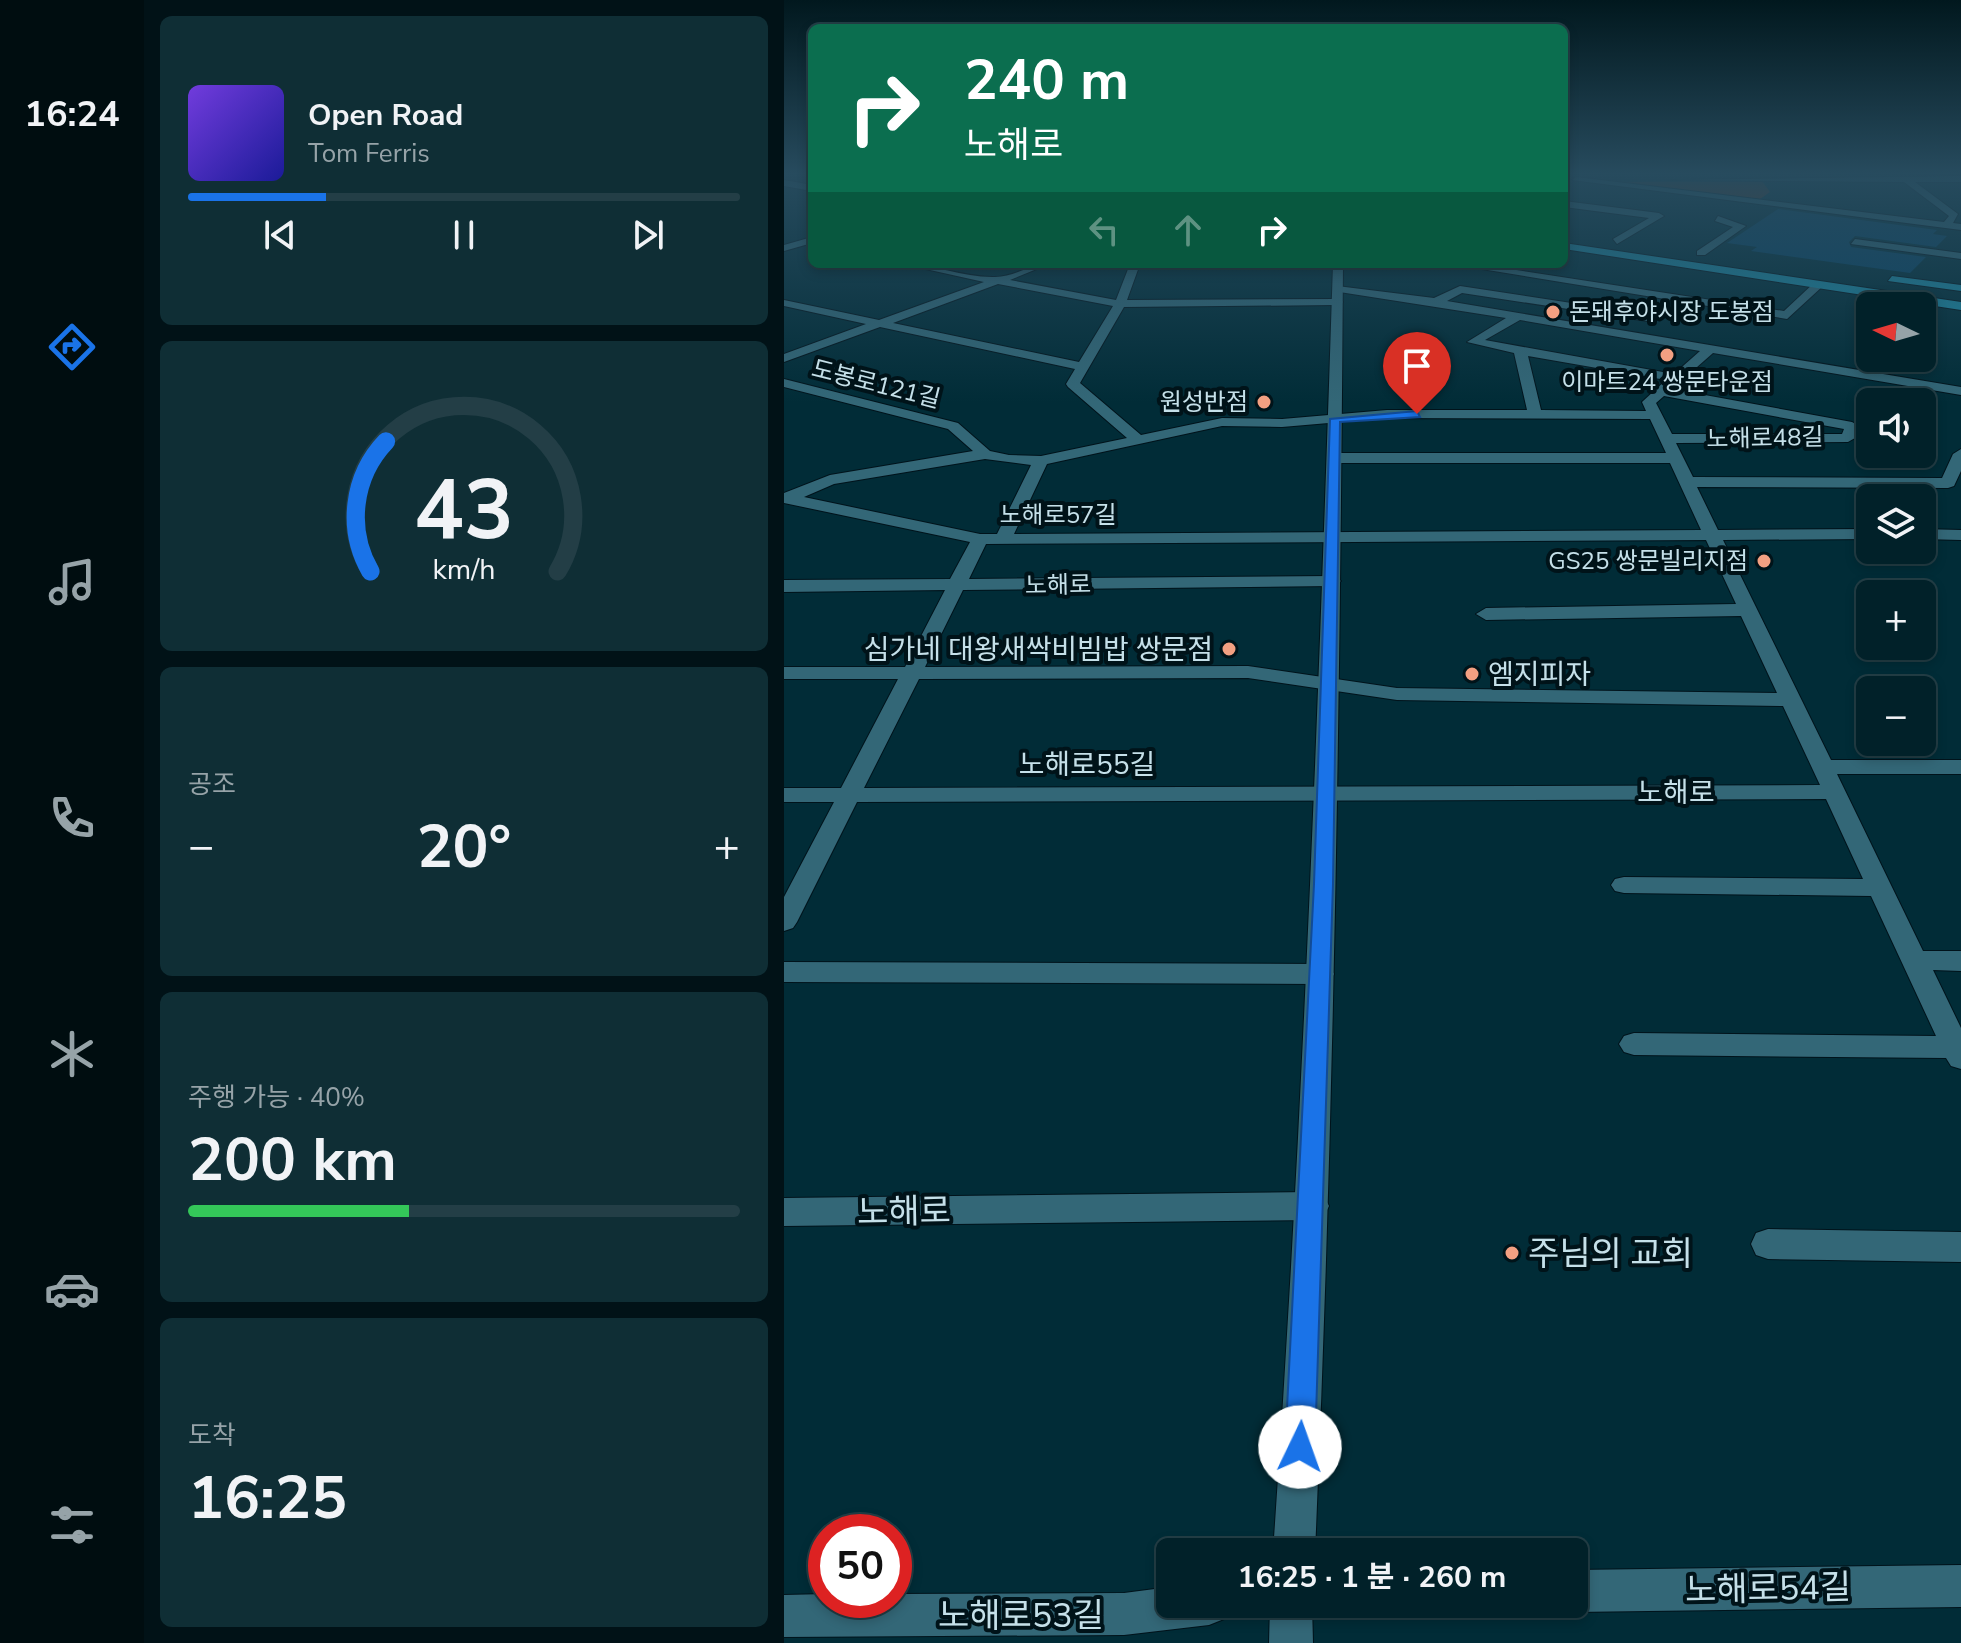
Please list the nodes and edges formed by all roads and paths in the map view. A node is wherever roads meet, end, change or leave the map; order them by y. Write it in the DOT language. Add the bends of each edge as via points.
graph roads {
  1 [pos="1588,250"];
  2 [pos="1700,250"];
  3 [pos="1921,250"];
  4 [pos="1941,250"];
  5 [pos="1696,252"];
  6 [pos="1938,253"];
  7 [pos="1717,255"];
  8 [pos="1961,256"];
  9 [pos="928,268"];
  10 [pos="1032,268"];
  11 [pos="1134,268"];
  12 [pos="1482,268"];
  13 [pos="1886,278"];
  14 [pos="995,281"];
  15 [pos="1337,285"];
  16 [pos="1818,285"];
  17 [pos="1961,288"];
  18 [pos="1436,302"];
  19 [pos="784,303"];
  20 [pos="1120,304"];
  21 [pos="1961,306"];
  22 [pos="1518,316"];
  23 [pos="1650,319"];
  24 [pos="880,323"];
  25 [pos="1710,349"];
  26 [pos="1520,351"];
  27 [pos="784,358"];
  28 [pos="1083,367"];
  29 [pos="784,383"];
  30 [pos="1668,385"];
  31 [pos="1961,391"];
  32 [pos="1535,415"];
  33 [pos="1655,415"];
  34 [pos="1335,419"];
  35 [pos="1140,442"];
  36 [pos="1671,449"];
  37 [pos="985,454"];
  38 [pos="1961,454"];
  39 [pos="1335,458"];
  40 [pos="1041,461"];
  41 [pos="1687,482"];
  42 [pos="785,499"];
  43 [pos="1712,533"];
  44 [pos="1856,534"];
  45 [pos="1936,534"];
  46 [pos="1961,535"];
  47 [pos="1333,538"];
  48 [pos="980,539"];
  49 [pos="1003,539"];
  50 [pos="1332,581"];
  51 [pos="784,586"];
  52 [pos="955,586"];
  53 [pos="1748,610"];
  54 [pos="1486,614"];
  55 [pos="784,673"];
  56 [pos="911,673"];
  57 [pos="1330,682"];
  58 [pos="1791,700"];
  59 [pos="1822,767"];
  60 [pos="1961,767"];
  61 [pos="1326,792"];
  62 [pos="1834,792"];
  63 [pos="784,795"];
  64 [pos="847,795"];
  65 [pos="1624,885"];
  66 [pos="1881,888"];
  67 [pos="784,922"];
  68 [pos="1915,960"];
  69 [pos="1961,961"];
  70 [pos="784,972"];
  71 [pos="1320,974"];
  72 [pos="1634,1044"];
  73 [pos="1958,1052"];
  74 [pos="1312,1206"];
  75 [pos="784,1212"];
  76 [pos="1768,1244"];
  77 [pos="1961,1247"];
  78 [pos="1295,1538"];
  79 [pos="1961,1586"];
  80 [pos="1588,1591"];
  81 [pos="1156,1610"];
  82 [pos="784,1616"];
  83 [pos="1291,1618"];
  84 [pos="1291,1643"];
  1 -- 16 [label="main road"];
  2 -- 5 [label="street"];
  3 -- 6 [label="street"];
  4 -- 6 [label="street"];
  5 -- 7 [label="main road"];
  6 -- 8 [label="street"];
  9 -- 14 [label="street"];
  10 -- 14 [label="street, 도봉로121길"];
  11 -- 20 [label="street"];
  12 -- 16 [label="street" via="1787,315"];
  13 -- 17 [label="main road"];
  14 -- 20 [label="street"];
  14 -- 24 [label="street, 도봉로121길"];
  15 -- 18 [label="street"];
  15 -- 20 [label="street"];
  15 -- 34 [label="street"];
  16 -- 21 [label="main road"];
  18 -- 22 [label="street"];
  18 -- 23 [label="street" via="1460,289"];
  19 -- 24 [label="street"];
  20 -- 28 [label="street"];
  22 -- 25 [label="street"];
  22 -- 26 [label="street" via="1473,342"];
  24 -- 27 [label="street, 도봉로121길"];
  24 -- 28 [label="street"];
  25 -- 30 [label="street"];
  25 -- 31 [label="street"];
  26 -- 30 [label="street"];
  26 -- 32 [label="street"];
  28 -- 35 [label="street" via="1073,384"];
  29 -- 37 [label="street, 도봉로121길" via="953,426"];
  30 -- 33 [label="street" via="1649,402"];
  30 -- 36 [label="street, 노해로48길" via="1852,426 1848,438"];
  32 -- 33 [label="street"];
  32 -- 34 [label="street"];
  33 -- 36 [label="street, 노해로48길"];
  34 -- 35 [label="street" via="1222,422"];
  34 -- 39 [label="street"];
  35 -- 40 [label="street, 노해로57길"];
  36 -- 39 [label="street, 노해로48길" via="1618,458"];
  36 -- 41 [label="street, 노해로48길"];
  37 -- 40 [label="street"];
  37 -- 42 [label="street, 노해로57길" via="830,480"];
  38 -- 41 [label="street" via="1948,483"];
  39 -- 47 [label="street"];
  40 -- 49 [label="street"];
  41 -- 43 [label="street, 노해로48길"];
  42 -- 48 [label="street, 노해로57길"];
  43 -- 44 [label="street"];
  43 -- 47 [label="street"];
  43 -- 53 [label="street, 노해로48길"];
  45 -- 46 [label="street"];
  47 -- 49 [label="street, 노해로57길"];
  47 -- 50 [label="street"];
  48 -- 49 [label="street, 노해로57길"];
  48 -- 52 [label="street"];
  50 -- 52 [label="street, 노해로"];
  50 -- 57 [label="street"];
  51 -- 52 [label="street, 노해로"];
  52 -- 56 [label="street"];
  53 -- 54 [label="street"];
  53 -- 58 [label="street, 노해로48길"];
  55 -- 56 [label="street"];
  56 -- 57 [label="street" via="1248,672"];
  56 -- 64 [label="street"];
  57 -- 58 [label="street" via="1397,694"];
  57 -- 61 [label="street"];
  58 -- 59 [label="street, 노해로48길"];
  59 -- 60 [label="street"];
  59 -- 62 [label="street, 노해로48길"];
  61 -- 62 [label="street, 노해로"];
  61 -- 64 [label="street, 노해로55길"];
  61 -- 71 [label="street"];
  62 -- 66 [label="street, 노해로48길"];
  63 -- 64 [label="street, 노해로55길"];
  64 -- 67 [label="street"];
  65 -- 66 [label="street"];
  66 -- 68 [label="street, 노해로48길"];
  68 -- 69 [label="street"];
  68 -- 73 [label="street, 노해로48길"];
  70 -- 71 [label="street"];
  71 -- 74 [label="street"];
  72 -- 73 [label="street, 노해로48길"];
  74 -- 75 [label="street, 노해로"];
  74 -- 78 [label="street"];
  76 -- 77 [label="street"];
  79 -- 80 [label="street, 노해로54길"];
  81 -- 82 [label="street, 노해로53길"];
  83 -- 84 [label="street"];
}
